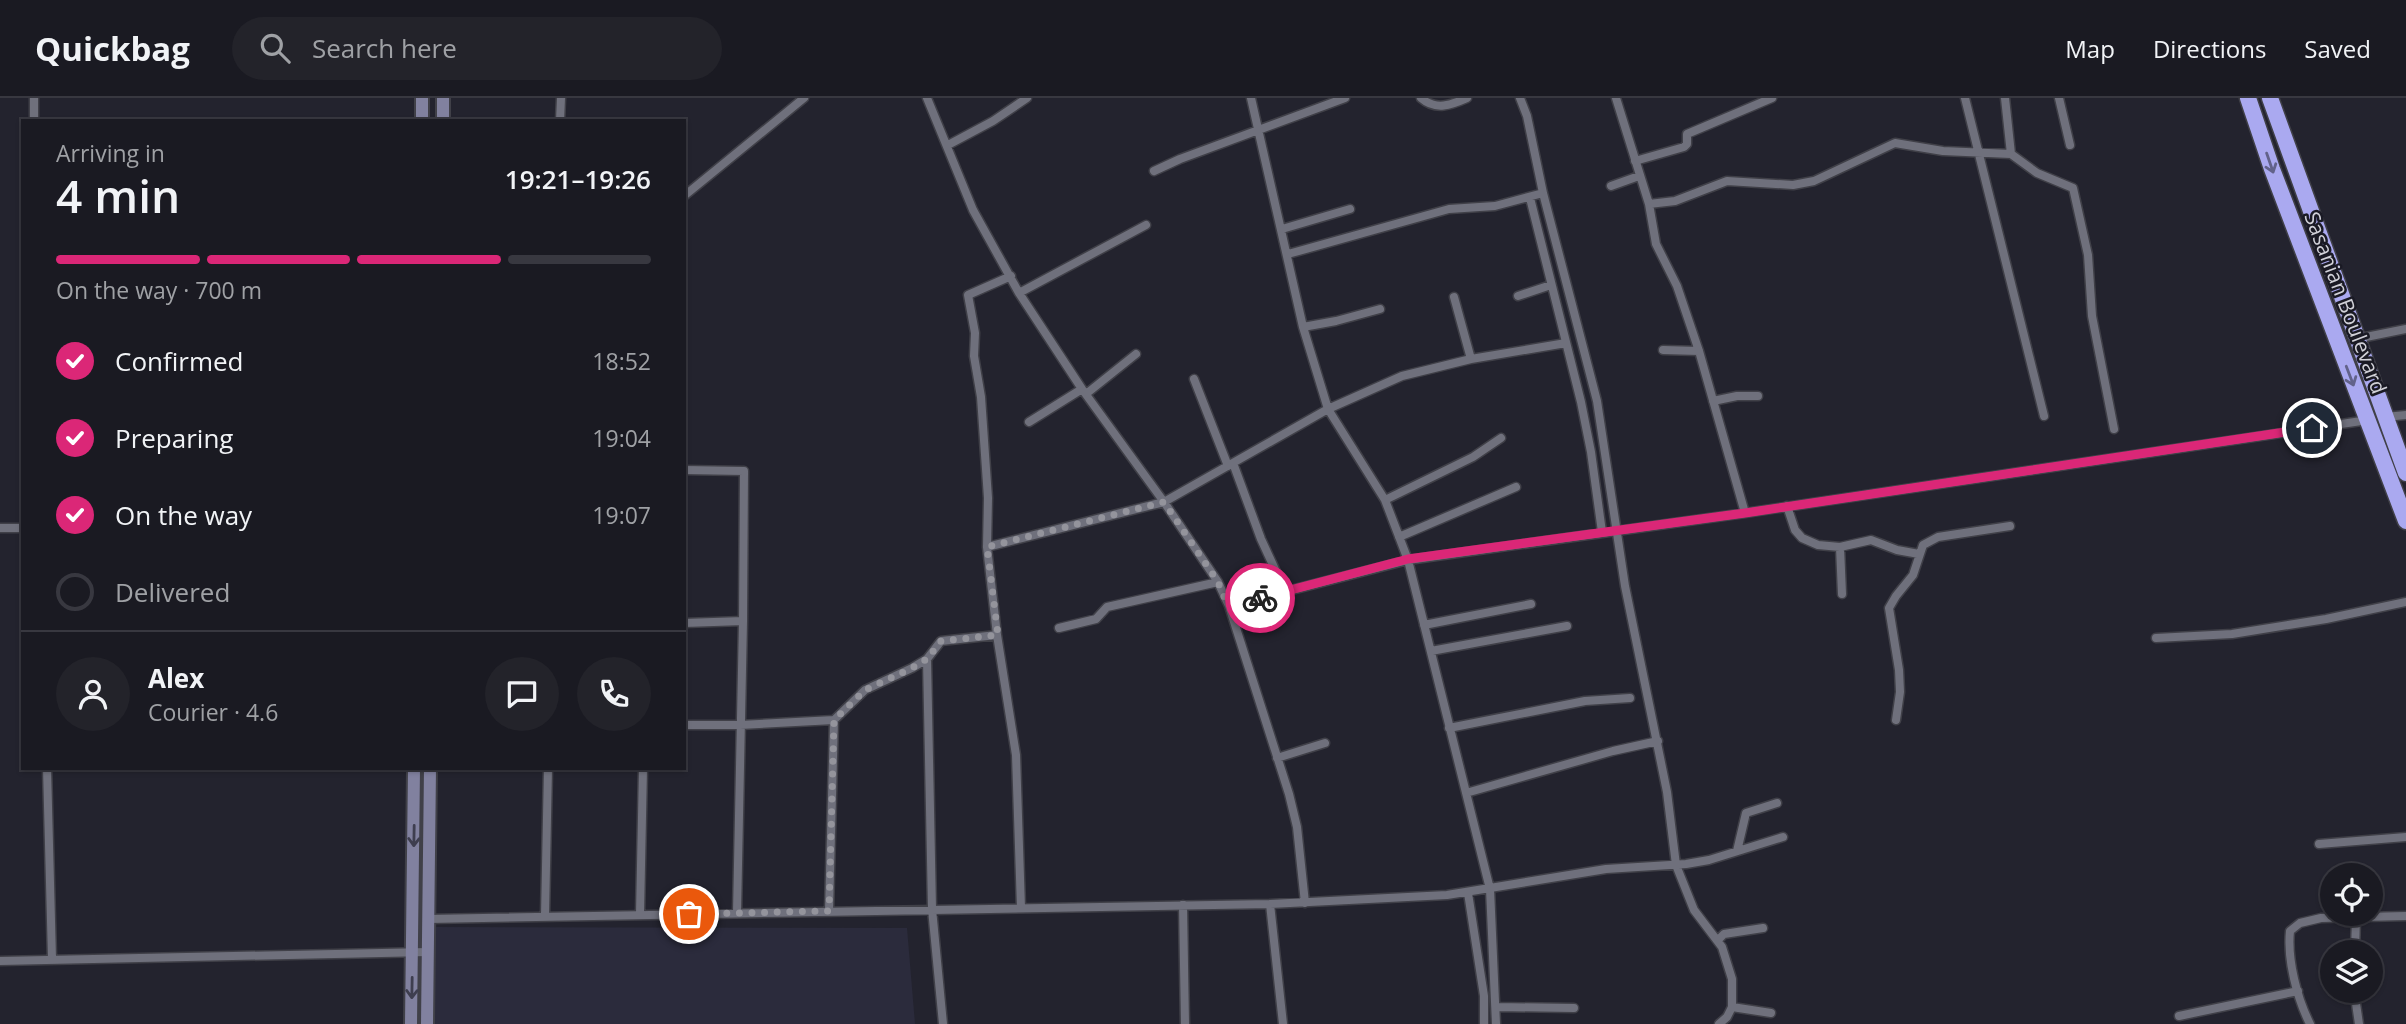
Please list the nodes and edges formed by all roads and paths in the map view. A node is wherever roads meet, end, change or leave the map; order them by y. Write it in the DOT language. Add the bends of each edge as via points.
graph roads {
  1 [pos="34,98"];
  2 [pos="422,98"];
  3 [pos="443,98"];
  4 [pos="561,98"];
  5 [pos="804,98"];
  6 [pos="928,98"];
  7 [pos="1027,98"];
  8 [pos="1251,98"];
  9 [pos="1345,98"];
  10 [pos="1421,98"];
  11 [pos="1467,98"];
  12 [pos="1520,98"];
  13 [pos="1616,98"];
  14 [pos="1772,98"];
  15 [pos="1965,98"];
  16 [pos="2005,98"];
  17 [pos="2059,98"];
  18 [pos="2248,98"];
  19 [pos="2270,98"];
  20 [pos="34,119"];
  21 [pos="422,119"];
  22 [pos="443,119"];
  23 [pos="560,119"];
  24 [pos="1258,130"];
  25 [pos="948,145"];
  26 [pos="2070,145"];
  27 [pos="1980,151"];
  28 [pos="2011,154"];
  29 [pos="1634,161"];
  30 [pos="1154,171"];
  31 [pos="1639,176"];
  32 [pos="1611,186"];
  33 [pos="1544,193"];
  34 [pos="686,195"];
  35 [pos="1530,198"];
  36 [pos="1649,204"];
  37 [pos="1350,209"];
  38 [pos="1146,225"];
  39 [pos="1282,229"];
  40 [pos="1288,254"];
  41 [pos="1011,276"];
  42 [pos="1552,285"];
  43 [pos="1019,293"];
  44 [pos="1518,296"];
  45 [pos="1454,297"];
  46 [pos="1380,309"];
  47 [pos="1303,327"];
  48 [pos="2406,329"];
  49 [pos="2356,339"];
  50 [pos="1566,343"];
  51 [pos="1663,350"];
  52 [pos="1699,351"];
  53 [pos="1136,354"];
  54 [pos="1471,359"];
  55 [pos="1194,379"];
  56 [pos="1084,392"];
  57 [pos="1758,396"];
  58 [pos="1713,401"];
  59 [pos="1328,409"];
  60 [pos="2406,415"];
  61 [pos="2044,416"];
  62 [pos="2384,418"];
  63 [pos="2367,420"];
  64 [pos="1029,422"];
  65 [pos="2113,429"];
  66 [pos="1501,438"];
  67 [pos="1230,464"];
  68 [pos="686,470"];
  69 [pos="2406,473"];
  70 [pos="1516,487"];
  71 [pos="1385,500"];
  72 [pos="1164,502"];
  73 [pos="1787,506"];
  74 [pos="1745,513"];
  75 [pos="2406,521"];
  76 [pos="2010,526"];
  77 [pos="0,528"];
  78 [pos="21,528"];
  79 [pos="1618,530"];
  80 [pos="1602,532"];
  81 [pos="1399,537"];
  82 [pos="987,547"];
  83 [pos="1840,547"];
  84 [pos="1919,555"];
  85 [pos="1408,559"];
  86 [pos="1218,582"];
  87 [pos="1285,591"];
  88 [pos="1842,594"];
  89 [pos="2406,602"];
  90 [pos="1531,604"];
  91 [pos="1228,606"];
  92 [pos="743,621"];
  93 [pos="686,623"];
  94 [pos="1424,625"];
  95 [pos="1567,626"];
  96 [pos="1059,628"];
  97 [pos="998,635"];
  98 [pos="2156,638"];
  99 [pos="1431,651"];
  100 [pos="927,659"];
  101 [pos="1630,698"];
  102 [pos="834,720"];
  103 [pos="1896,720"];
  104 [pos="686,725"];
  105 [pos="740,726"];
  106 [pos="1449,727"];
  107 [pos="1658,741"];
  108 [pos="1325,743"];
  109 [pos="1277,758"];
  110 [pos="47,770"];
  111 [pos="414,770"];
  112 [pos="430,770"];
  113 [pos="548,770"];
  114 [pos="643,770"];
  115 [pos="1466,793"];
  116 [pos="1777,803"];
  117 [pos="1783,837"];
  118 [pos="2406,837"];
  119 [pos="2319,844"];
  120 [pos="1737,851"];
  121 [pos="1676,865"];
  122 [pos="1490,889"];
  123 [pos="1468,893"];
  124 [pos="1305,903"];
  125 [pos="1270,904"];
  126 [pos="1183,905"];
  127 [pos="1021,908"];
  128 [pos="932,909"];
  129 [pos="829,911"];
  130 [pos="737,913"];
  131 [pos="640,914"];
  132 [pos="545,916"];
  133 [pos="2383,916"];
  134 [pos="2406,916"];
  135 [pos="2320,918"];
  136 [pos="428,919"];
  137 [pos="1763,928"];
  138 [pos="1718,940"];
  139 [pos="428,952"];
  140 [pos="412,953"];
  141 [pos="52,958"];
  142 [pos="0,961"];
  143 [pos="2298,990"];
  144 [pos="2356,1003"];
  145 [pos="1497,1007"];
  146 [pos="1732,1007"];
  147 [pos="1574,1008"];
  148 [pos="1771,1013"];
  149 [pos="2179,1016"];
  150 [pos="411,1024"];
  151 [pos="427,1024"];
  152 [pos="943,1024"];
  153 [pos="1185,1024"];
  154 [pos="1283,1024"];
  155 [pos="1483,1024"];
  156 [pos="1496,1024"];
  157 [pos="1719,1024"];
  158 [pos="2310,1024"];
  159 [pos="2360,1024"];
  1 -- 20 [label="street"];
  2 -- 21 [label="street"];
  3 -- 22 [label="street"];
  4 -- 23 [label="street"];
  5 -- 34 [label="street"];
  6 -- 25 [label="street"];
  7 -- 25 [label="street"];
  8 -- 24 [label="street"];
  9 -- 24 [label="street"];
  10 -- 11 [label="street" via="1444,106"];
  12 -- 33 [label="street"];
  13 -- 29 [label="street"];
  14 -- 29 [label="street" via="1687,134 1686,146"];
  15 -- 27 [label="street"];
  16 -- 28 [label="street"];
  17 -- 26 [label="street"];
  18 -- 63 [label="highway, Sasanian Boulevard, one-way"];
  19 -- 49 [label="highway, Sasanian Boulevard"];
  24 -- 30 [label="street"];
  24 -- 39 [label="street"];
  25 -- 41 [label="street" via="972,210"];
  27 -- 28 [label="street"];
  27 -- 36 [label="street" via="1895,143 1814,181 1793,185 1727,181 1675,201"];
  27 -- 61 [label="street"];
  28 -- 65 [label="street" via="2037,173 2073,188 2088,255 2092,316"];
  29 -- 31 [label="street"];
  31 -- 32 [label="street"];
  31 -- 36 [label="street"];
  33 -- 35 [label="street"];
  33 -- 79 [label="street" via="1597,401"];
  35 -- 40 [label="street" via="1449,209"];
  35 -- 42 [label="street"];
  36 -- 52 [label="street" via="1656,244 1677,286"];
  37 -- 39 [label="street"];
  38 -- 43 [label="street"];
  39 -- 40 [label="street"];
  40 -- 47 [label="street"];
  41 -- 43 [label="street"];
  41 -- 82 [label="street" via="968,295 981,397"];
  42 -- 44 [label="street"];
  42 -- 50 [label="street"];
  43 -- 56 [label="street"];
  45 -- 54 [label="street"];
  46 -- 47 [label="street"];
  47 -- 59 [label="street"];
  48 -- 49 [label="street"];
  49 -- 62 [label="highway, Sasanian Boulevard"];
  50 -- 54 [label="street"];
  50 -- 80 [label="street" via="1591,452"];
  51 -- 52 [label="street"];
  52 -- 58 [label="street"];
  53 -- 56 [label="street"];
  54 -- 59 [label="street" via="1402,376"];
  55 -- 67 [label="street"];
  56 -- 64 [label="street"];
  56 -- 72 [label="street"];
  57 -- 58 [label="street"];
  58 -- 74 [label="street"];
  59 -- 67 [label="street"];
  59 -- 71 [label="street"];
  60 -- 62 [label="street"];
  62 -- 63 [label="street"];
  62 -- 69 [label="highway, Sasanian Boulevard"];
  63 -- 73 [label="street"];
  63 -- 75 [label="highway, Sasanian Boulevard"];
  66 -- 71 [label="street" via="1473,457"];
  67 -- 72 [label="street"];
  67 -- 87 [label="street"];
  68 -- 92 [label="street" via="744,471"];
  70 -- 81 [label="street"];
  71 -- 81 [label="street"];
  72 -- 82 [label="street"];
  72 -- 86 [label="street"];
  73 -- 74 [label="street"];
  73 -- 83 [label="street" via="1802,538"];
  74 -- 79 [label="street"];
  76 -- 84 [label="street" via="1938,537 1923,545"];
  77 -- 78 [label="street"];
  79 -- 80 [label="street"];
  79 -- 107 [label="street" via="1625,586"];
  80 -- 85 [label="street"];
  81 -- 85 [label="street"];
  82 -- 97 [label="street"];
  83 -- 84 [label="street" via="1871,540"];
  83 -- 88 [label="street"];
  84 -- 103 [label="street" via="1913,575 1889,608 1899,670"];
  85 -- 87 [label="street"];
  85 -- 94 [label="street"];
  86 -- 91 [label="street"];
  86 -- 96 [label="street" via="1107,607 1096,618"];
  87 -- 91 [label="street"];
  89 -- 98 [label="street" via="2232,634"];
  90 -- 94 [label="street"];
  91 -- 109 [label="street"];
  92 -- 93 [label="street"];
  92 -- 105 [label="street"];
  94 -- 99 [label="street"];
  95 -- 99 [label="street"];
  97 -- 100 [label="street" via="941,641"];
  97 -- 127 [label="street" via="1016,755"];
  99 -- 106 [label="street"];
  100 -- 102 [label="street" via="865,690"];
  100 -- 128 [label="street"];
  101 -- 106 [label="street" via="1585,701"];
  102 -- 105 [label="street"];
  102 -- 129 [label="street"];
  104 -- 105 [label="street"];
  105 -- 130 [label="street"];
  106 -- 115 [label="street"];
  107 -- 115 [label="street"];
  107 -- 121 [label="street"];
  108 -- 109 [label="street"];
  109 -- 124 [label="street" via="1297,827"];
  110 -- 141 [label="street"];
  111 -- 140 [label="street, one-way"];
  112 -- 136 [label="street"];
  113 -- 132 [label="street"];
  114 -- 131 [label="street"];
  115 -- 122 [label="street"];
  116 -- 120 [label="street" via="1746,813"];
  117 -- 120 [label="street"];
  118 -- 119 [label="street"];
  120 -- 121 [label="street"];
  121 -- 122 [label="street" via="1606,869"];
  121 -- 138 [label="street" via="1694,910"];
  122 -- 123 [label="street"];
  122 -- 145 [label="street"];
  123 -- 124 [label="street"];
  123 -- 155 [label="street" via="1484,996"];
  124 -- 125 [label="street"];
  125 -- 126 [label="street"];
  125 -- 154 [label="street"];
  126 -- 127 [label="street"];
  126 -- 153 [label="street"];
  127 -- 128 [label="street"];
  128 -- 129 [label="street"];
  128 -- 152 [label="street"];
  129 -- 130 [label="street"];
  130 -- 131 [label="street"];
  131 -- 132 [label="street"];
  132 -- 136 [label="street"];
  133 -- 134 [label="street"];
  135 -- 143 [label="street" via="2290,931"];
  136 -- 139 [label="street"];
  137 -- 138 [label="street" via="1724,934"];
  138 -- 146 [label="street" via="1728,963"];
  139 -- 140 [label="street"];
  139 -- 151 [label="street"];
  140 -- 141 [label="street"];
  140 -- 150 [label="street, one-way"];
  141 -- 142 [label="street"];
  143 -- 149 [label="street"];
  143 -- 158 [label="street"];
  144 -- 159 [label="street"];
  145 -- 147 [label="street"];
  145 -- 156 [label="street"];
  146 -- 148 [label="street"];
  146 -- 157 [label="street"];
}
